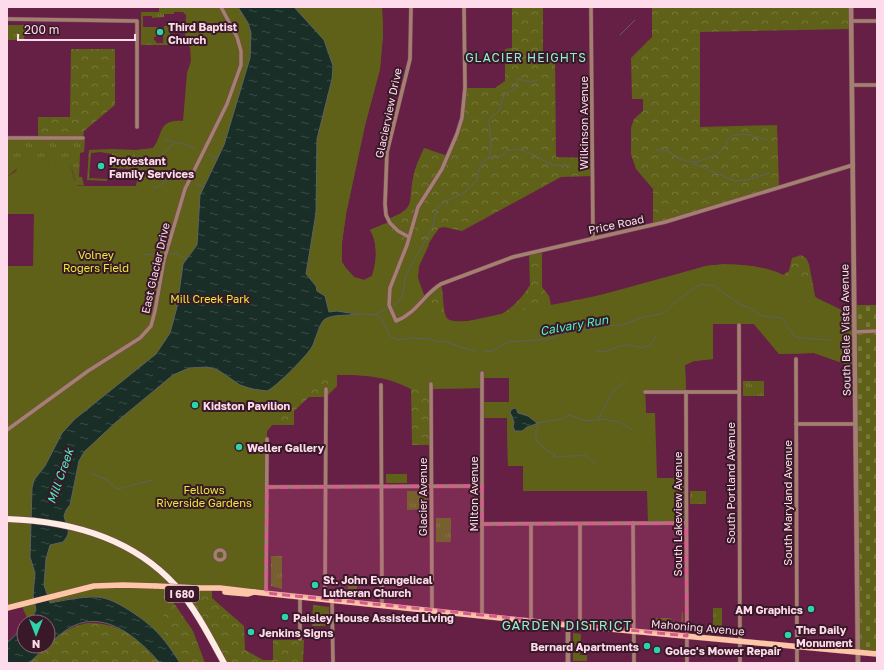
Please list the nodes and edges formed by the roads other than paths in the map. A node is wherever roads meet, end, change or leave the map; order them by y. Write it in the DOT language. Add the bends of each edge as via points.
graph roads {
  1 [pos="221,7"];
  2 [pos="411,7"];
  3 [pos="464,7"];
  4 [pos="591,7"];
  5 [pos="851,7"];
  6 [pos="7,19"];
  7 [pos="851,21"];
  8 [pos="877,21"];
  9 [pos="852,85"];
  10 [pos="877,85"];
  11 [pos="137,127"];
  12 [pos="7,138"];
  13 [pos="84,138"];
  14 [pos="853,165"];
  15 [pos="409,237"];
  16 [pos="593,239"];
  17 [pos="739,325"];
  18 [pos="877,331"];
  19 [pos="854,332"];
  20 [pos="796,358"];
  21 [pos="482,373"];
  22 [pos="431,384"];
  23 [pos="381,385"];
  24 [pos="326,389"];
  25 [pos="645,392"];
  26 [pos="686,392"];
  27 [pos="739,392"];
  28 [pos="796,424"];
  29 [pos="855,424"];
  30 [pos="7,430"];
  31 [pos="267,439"];
  32 [pos="431,486"];
  33 [pos="482,486"];
  34 [pos="267,487"];
  35 [pos="325,487"];
  36 [pos="381,487"];
  37 [pos="7,519"];
  38 [pos="686,523"];
  39 [pos="482,524"];
  40 [pos="531,524"];
  41 [pos="580,524"];
  42 [pos="633,524"];
  43 [pos="266,593"];
  44 [pos="300,597"];
  45 [pos="325,600"];
  46 [pos="332,600"];
  47 [pos="382,605"];
  48 [pos="7,608"];
  49 [pos="432,611"];
  50 [pos="482,616"];
  51 [pos="531,622"];
  52 [pos="568,625"];
  53 [pos="580,626"];
  54 [pos="634,632"];
  55 [pos="687,636"];
  56 [pos="300,639"];
  57 [pos="740,642"];
  58 [pos="797,647"];
  59 [pos="858,653"];
  60 [pos="877,654"];
  61 [pos="224,663"];
  62 [pos="333,663"];
  63 [pos="568,663"];
  64 [pos="634,663"];
  65 [pos="687,663"];
  66 [pos="740,663"];
  67 [pos="797,663"];
  68 [pos="858,663"];
  1 -- 30 [label="street, East Glacier Drive" via="237,37 241,65 227,104 184,190 164,260 150,326 140,338 88,371"];
  2 -- 15 [label="street, Glacierview Drive" via="410,59 388,152 385,204 390,223"];
  3 -- 15 [label="street" via="465,88 462,118 442,169 418,207"];
  4 -- 16 [label="street, Wilkinson Avenue"];
  5 -- 7 [label="street, South Belle Vista Avenue"];
  6 -- 11 [label="street" via="137,21"];
  7 -- 8 [label="street"];
  7 -- 9 [label="street, South Belle Vista Avenue"];
  9 -- 10 [label="street"];
  9 -- 14 [label="street, South Belle Vista Avenue"];
  12 -- 13 [label="street"];
  14 -- 16 [label="street, Price Road" via="664,222"];
  14 -- 19 [label="street, South Belle Vista Avenue"];
  15 -- 16 [label="street, Price Road" via="390,290 389,305 396,321 411,313 440,284 513,257"];
  17 -- 27 [label="street, South Portland Avenue"];
  18 -- 19 [label="street"];
  19 -- 29 [label="street, South Belle Vista Avenue"];
  20 -- 28 [label="street, South Maryland Avenue"];
  21 -- 33 [label="street, Milton Avenue"];
  22 -- 32 [label="street, Glacier Avenue"];
  23 -- 36 [label="street"];
  24 -- 35 [label="street"];
  25 -- 26 [label="street"];
  26 -- 27 [label="street"];
  26 -- 38 [label="street, South Lakeview Avenue"];
  27 -- 57 [label="street, South Portland Avenue"];
  28 -- 29 [label="street"];
  28 -- 58 [label="street, South Maryland Avenue"];
  29 -- 59 [label="street, South Belle Vista Avenue"];
  31 -- 34 [label="street"];
  32 -- 33 [label="street"];
  32 -- 36 [label="street"];
  32 -- 49 [label="street, Glacier Avenue"];
  33 -- 39 [label="street, Milton Avenue"];
  34 -- 35 [label="street"];
  34 -- 43 [label="street"];
  35 -- 36 [label="street"];
  35 -- 45 [label="street"];
  36 -- 47 [label="street"];
  37 -- 61 [label="highway, I 680" via="72,526 121,543 150,563 176,586"];
  38 -- 42 [label="street"];
  38 -- 55 [label="street, South Lakeview Avenue"];
  39 -- 40 [label="street"];
  39 -- 50 [label="street, Milton Avenue"];
  40 -- 41 [label="street"];
  40 -- 51 [label="street"];
  41 -- 42 [label="street"];
  41 -- 53 [label="street"];
  42 -- 54 [label="street"];
  43 -- 44 [label="main road, Mahoning Avenue"];
  43 -- 48 [label="main road, Mahoning Avenue, bridge" via="220,588 100,586"];
  44 -- 45 [label="main road, Mahoning Avenue"];
  44 -- 56 [label="street"];
  45 -- 46 [label="main road, Mahoning Avenue"];
  46 -- 47 [label="main road, Mahoning Avenue"];
  46 -- 62 [label="street"];
  47 -- 49 [label="main road, Mahoning Avenue"];
  49 -- 50 [label="main road, Mahoning Avenue"];
  50 -- 51 [label="main road, Mahoning Avenue"];
  51 -- 52 [label="main road, Mahoning Avenue"];
  52 -- 53 [label="main road, Mahoning Avenue"];
  52 -- 63 [label="street"];
  53 -- 54 [label="main road, Mahoning Avenue"];
  54 -- 55 [label="main road, Mahoning Avenue"];
  54 -- 64 [label="street"];
  55 -- 57 [label="main road, Mahoning Avenue"];
  55 -- 65 [label="street, South Lakeview Avenue"];
  57 -- 58 [label="main road, Mahoning Avenue"];
  57 -- 66 [label="street, South Portland Avenue"];
  58 -- 59 [label="main road, Mahoning Avenue"];
  58 -- 67 [label="street, South Maryland Avenue"];
  59 -- 60 [label="main road, Mahoning Avenue"];
  59 -- 68 [label="street, South Belle Vista Avenue"];
}
